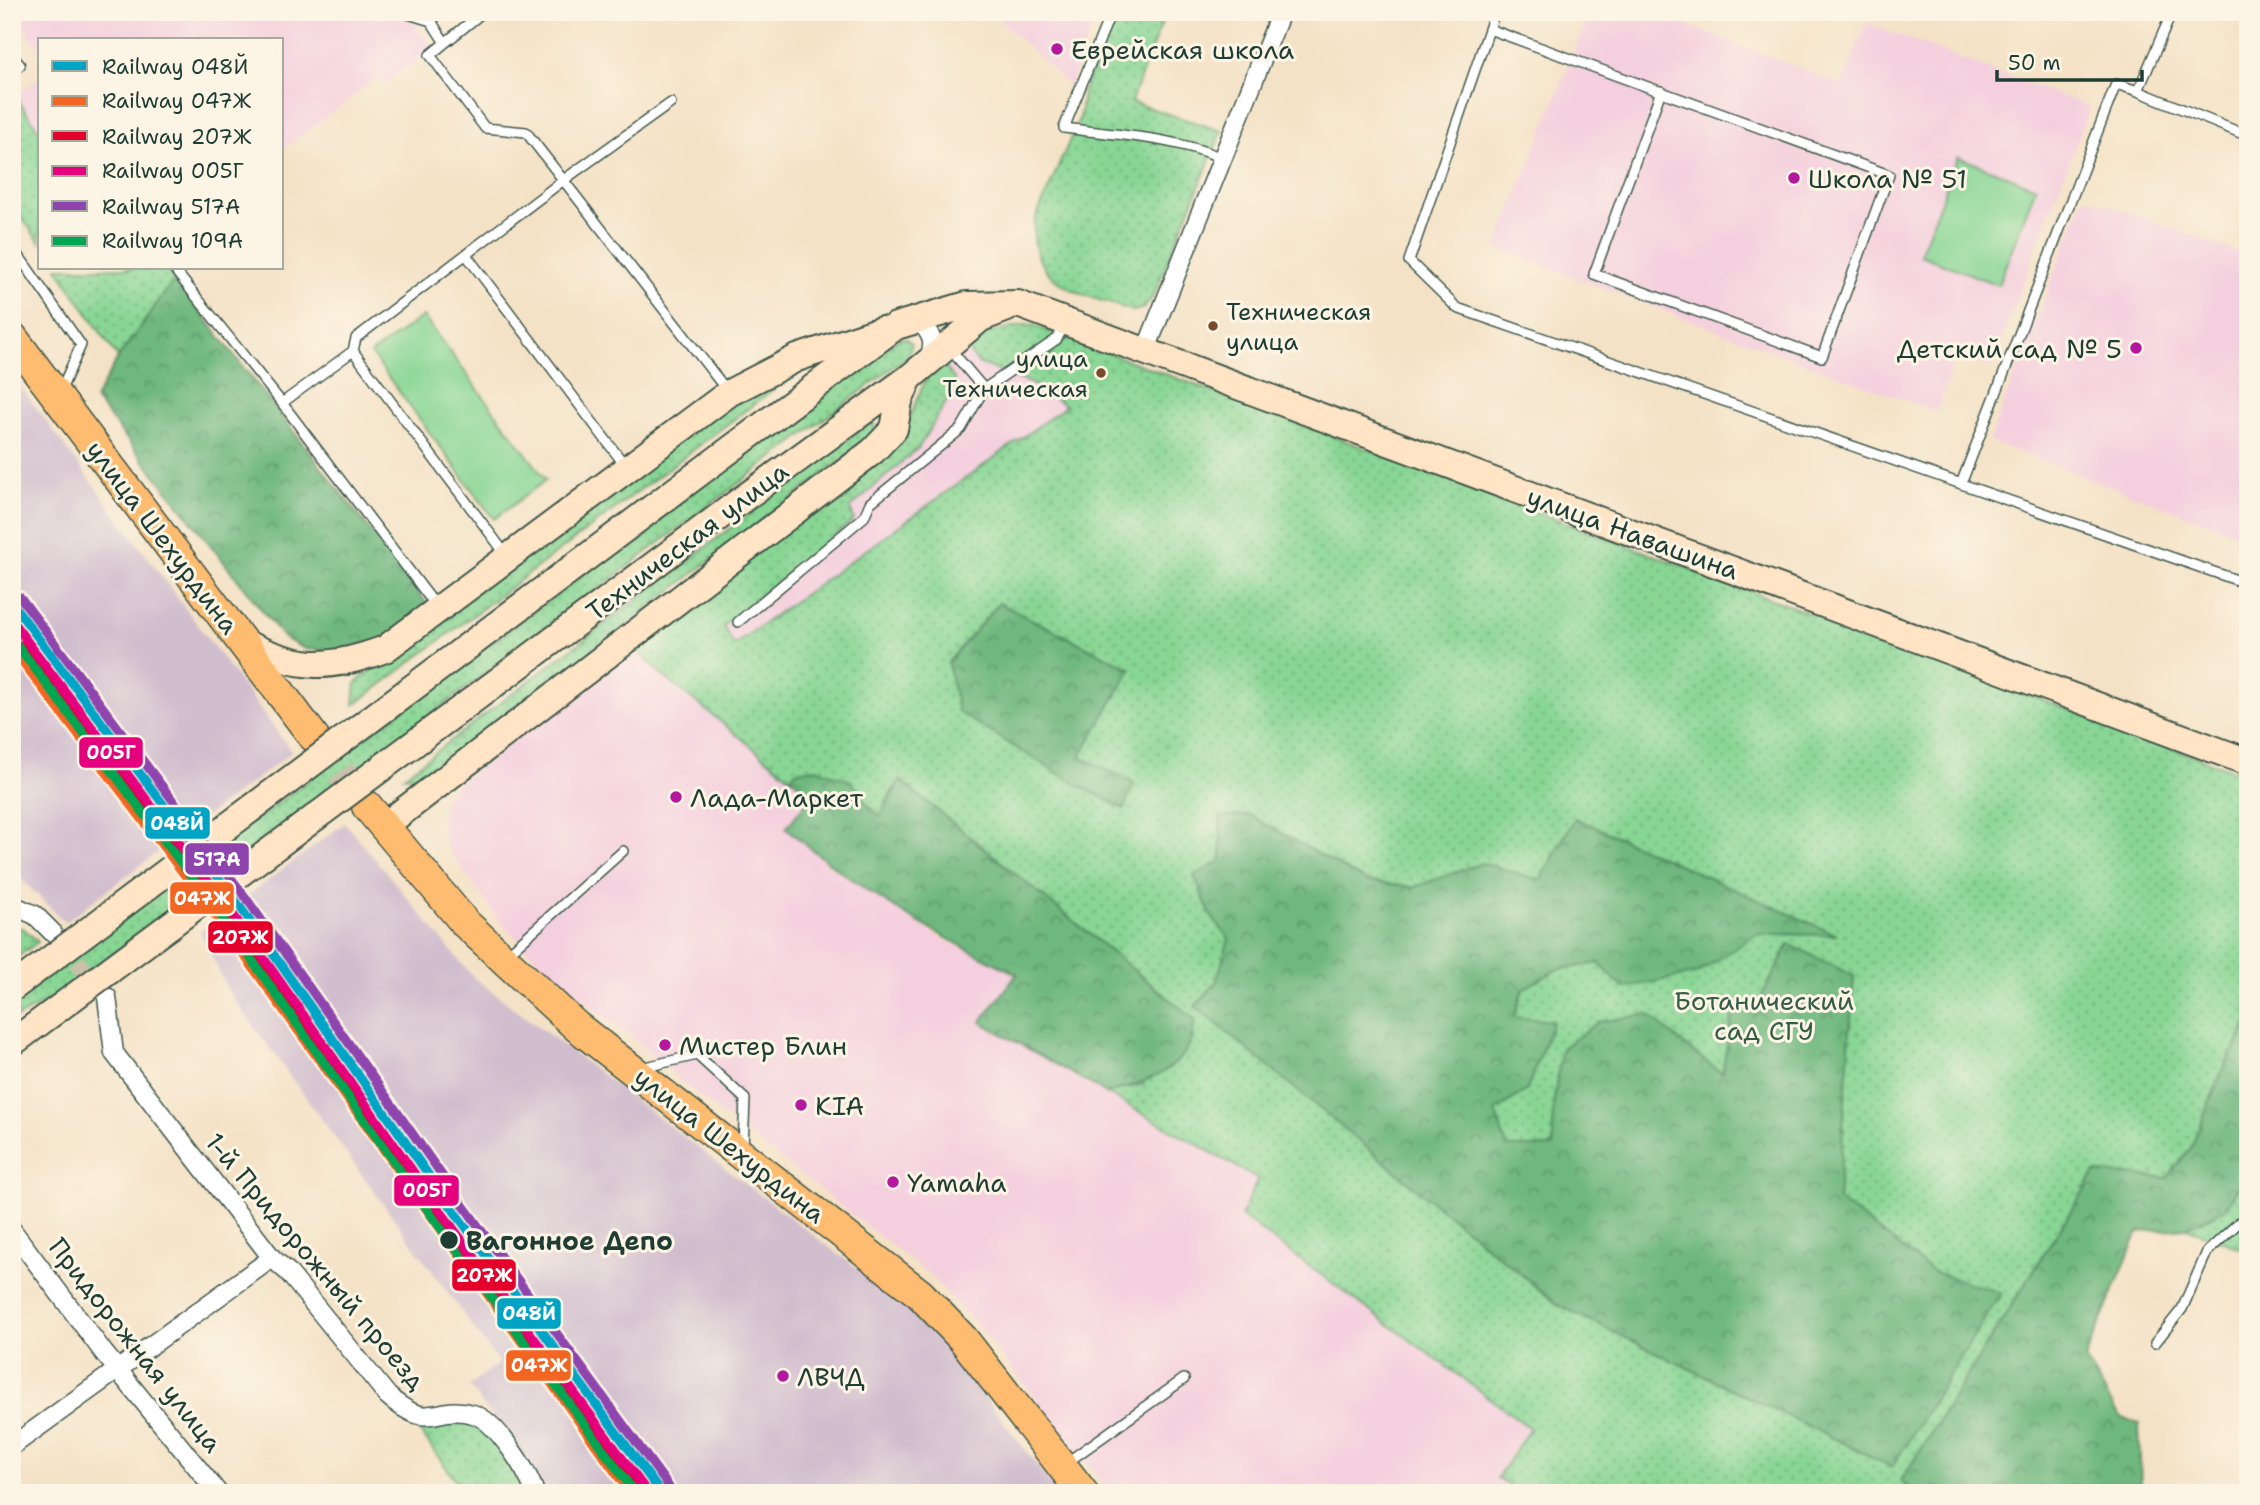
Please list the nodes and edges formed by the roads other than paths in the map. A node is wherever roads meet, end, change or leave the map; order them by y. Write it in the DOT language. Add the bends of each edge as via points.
graph roads {
  1 [pos="402,12"];
  2 [pos="441,12"];
  3 [pos="484,12"];
  4 [pos="1111,12"];
  5 [pos="1281,12"];
  6 [pos="1495,12"];
  7 [pos="2172,12"];
  8 [pos="431,20"];
  9 [pos="1489,29"];
  10 [pos="445,43"];
  11 [pos="12,55"];
  12 [pos="12,72"];
  13 [pos="1661,92"];
  14 [pos="2138,92"];
  15 [pos="671,103"];
  16 [pos="2248,136"];
  17 [pos="1222,159"];
  18 [pos="565,179"];
  19 [pos="12,246"];
  20 [pos="467,256"];
  21 [pos="175,270"];
  22 [pos="1018,304"];
  23 [pos="1066,320"];
  24 [pos="901,325"];
  25 [pos="12,337"];
  26 [pos="947,345"];
  27 [pos="353,351"];
  28 [pos="1145,352"];
  29 [pos="917,371"];
  30 [pos="984,389"];
  31 [pos="729,393"];
  32 [pos="58,397"];
  33 [pos="282,403"];
  34 [pos="628,469"];
  35 [pos="1961,484"];
  36 [pos="509,558"];
  37 [pos="2248,584"];
  38 [pos="439,610"];
  39 [pos="738,622"];
  40 [pos="242,642"];
  41 [pos="313,736"];
  42 [pos="2248,762"];
  43 [pos="376,816"];
  44 [pos="2248,825"];
  45 [pos="2248,840"];
  46 [pos="623,850"];
  47 [pos="12,905"];
  48 [pos="52,932"];
  49 [pos="501,959"];
  50 [pos="12,988"];
  51 [pos="107,997"];
  52 [pos="12,1043"];
  53 [pos="633,1070"];
  54 [pos="742,1156"];
  55 [pos="2248,1214"];
  56 [pos="12,1230"];
  57 [pos="272,1258"];
  58 [pos="2155,1343"];
  59 [pos="118,1368"];
  60 [pos="1184,1378"];
  61 [pos="12,1446"];
  62 [pos="1062,1466"];
  63 [pos="218,1493"];
  64 [pos="535,1493"];
  65 [pos="1083,1493"];
  1 -- 8 [label="lane"];
  2 -- 8 [label="lane"];
  3 -- 10 [label="lane"];
  4 -- 17 [label="lane" via="1064,128 1157,140"];
  5 -- 17 [label="street"];
  6 -- 9 [label="lane"];
  7 -- 14 [label="lane"];
  8 -- 10 [label="lane"];
  9 -- 13 [label="lane"];
  9 -- 35 [label="lane" via="1409,261 1437,289 1457,308"];
  10 -- 18 [label="lane" via="430,55 485,128 526,132"];
  11 -- 12 [label="lane" via="20,65"];
  13 -- 13 [label="lane" via="1889,175 1822,357 1594,274"];
  14 -- 16 [label="lane"];
  14 -- 35 [label="lane" via="2116,84"];
  15 -- 18 [label="lane"];
  17 -- 28 [label="street"];
  18 -- 20 [label="lane"];
  18 -- 31 [label="lane"];
  19 -- 32 [label="lane" via="81,345"];
  20 -- 27 [label="lane" via="356,338"];
  20 -- 34 [label="lane"];
  21 -- 33 [label="lane"];
  22 -- 23 [label="main road, улица Навашина"];
  22 -- 24 [label="main road, Техническая улица" via="967,304"];
  22 -- 26 [label="main road, Техническая улица" via="981,318"];
  23 -- 28 [label="main road, улица Навашина"];
  23 -- 30 [label="lane" via="1057,339"];
  24 -- 29 [label="street" via="923,325 932,335 933,350"];
  24 -- 31 [label="main road" via="797,358"];
  24 -- 50 [label="main road, Техническая улица, bridge"];
  25 -- 32 [label="main road, улица Шехурдина"];
  26 -- 29 [label="main road, Техническая улица"];
  26 -- 30 [label="lane"];
  27 -- 33 [label="lane"];
  27 -- 36 [label="lane"];
  28 -- 42 [label="main road, улица Навашина"];
  29 -- 43 [label="main road" via="899,401 894,429 873,452"];
  29 -- 52 [label="main road, Техническая улица, bridge"];
  30 -- 39 [label="lane" via="961,429 870,503 864,517"];
  31 -- 34 [label="main road"];
  32 -- 40 [label="main road, улица Шехурдина"];
  33 -- 38 [label="lane"];
  34 -- 36 [label="main road"];
  35 -- 37 [label="lane"];
  36 -- 38 [label="main road"];
  38 -- 40 [label="main road" via="385,649 333,664 305,665"];
  40 -- 41 [label="main road, улица Шехурдина"];
  43 -- 49 [label="main road, улица Шехурдина"];
  44 -- 45 [label="lane"];
  46 -- 49 [label="lane"];
  47 -- 48 [label="street" via="35,915"];
  49 -- 53 [label="main road, улица Шехурдина"];
  51 -- 57 [label="street, 1-й Придорожный проезд" via="114,1053"];
  53 -- 54 [label="main road, улица Шехурдина"];
  53 -- 54 [label="lane" via="697,1055 745,1099"];
  54 -- 62 [label="main road, улица Шехурдина" via="920,1294 963,1339"];
  55 -- 58 [label="lane" via="2207,1252 2182,1309"];
  56 -- 59 [label="street, Придорожная улица"];
  57 -- 59 [label="street"];
  57 -- 64 [label="street, 1-й Придорожный проезд" via="388,1396 407,1412 425,1417 473,1414 490,1423 529,1475"];
  59 -- 61 [label="street"];
  59 -- 63 [label="street, Придорожная улица"];
  60 -- 62 [label="lane"];
  62 -- 65 [label="main road, улица Шехурдина"];
}
